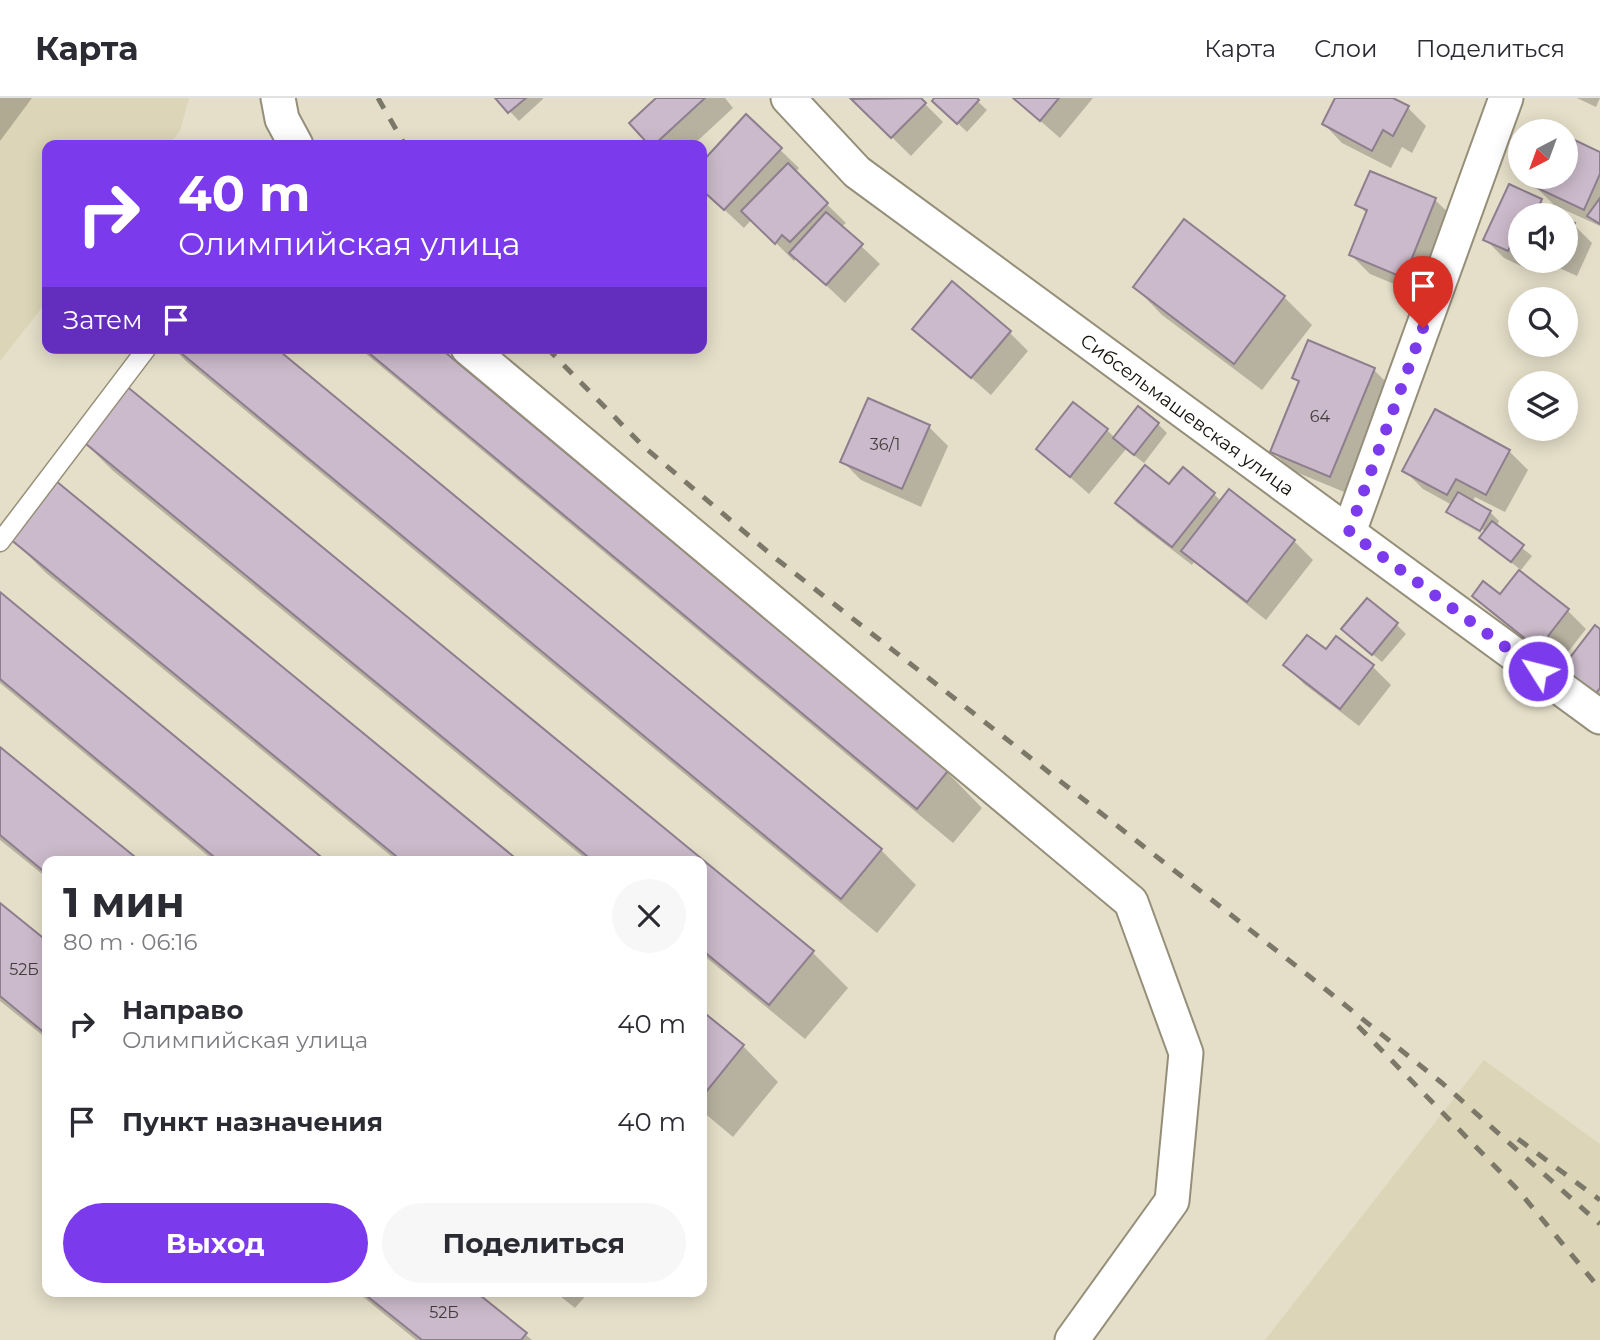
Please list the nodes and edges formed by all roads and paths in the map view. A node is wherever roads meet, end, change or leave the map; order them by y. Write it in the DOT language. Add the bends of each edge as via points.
graph roads {
  1 [pos="278,98"];
  2 [pos="788,98"];
  3 [pos="1506,98"];
  4 [pos="293,140"];
  5 [pos="142,354"];
  6 [pos="475,354"];
  7 [pos="1349,532"];
  8 [pos="0,542"];
  9 [pos="1600,717"];
  10 [pos="1072,1340"];
  1 -- 4 [label="street"];
  2 -- 7 [label="street, Сибсельмашевская улица" via="857,172"];
  3 -- 7 [label="street"];
  5 -- 8 [label="lane"];
  6 -- 10 [label="street" via="1131,902 1186,1053 1172,1201"];
  7 -- 9 [label="street, Сибсельмашевская улица"];
}
